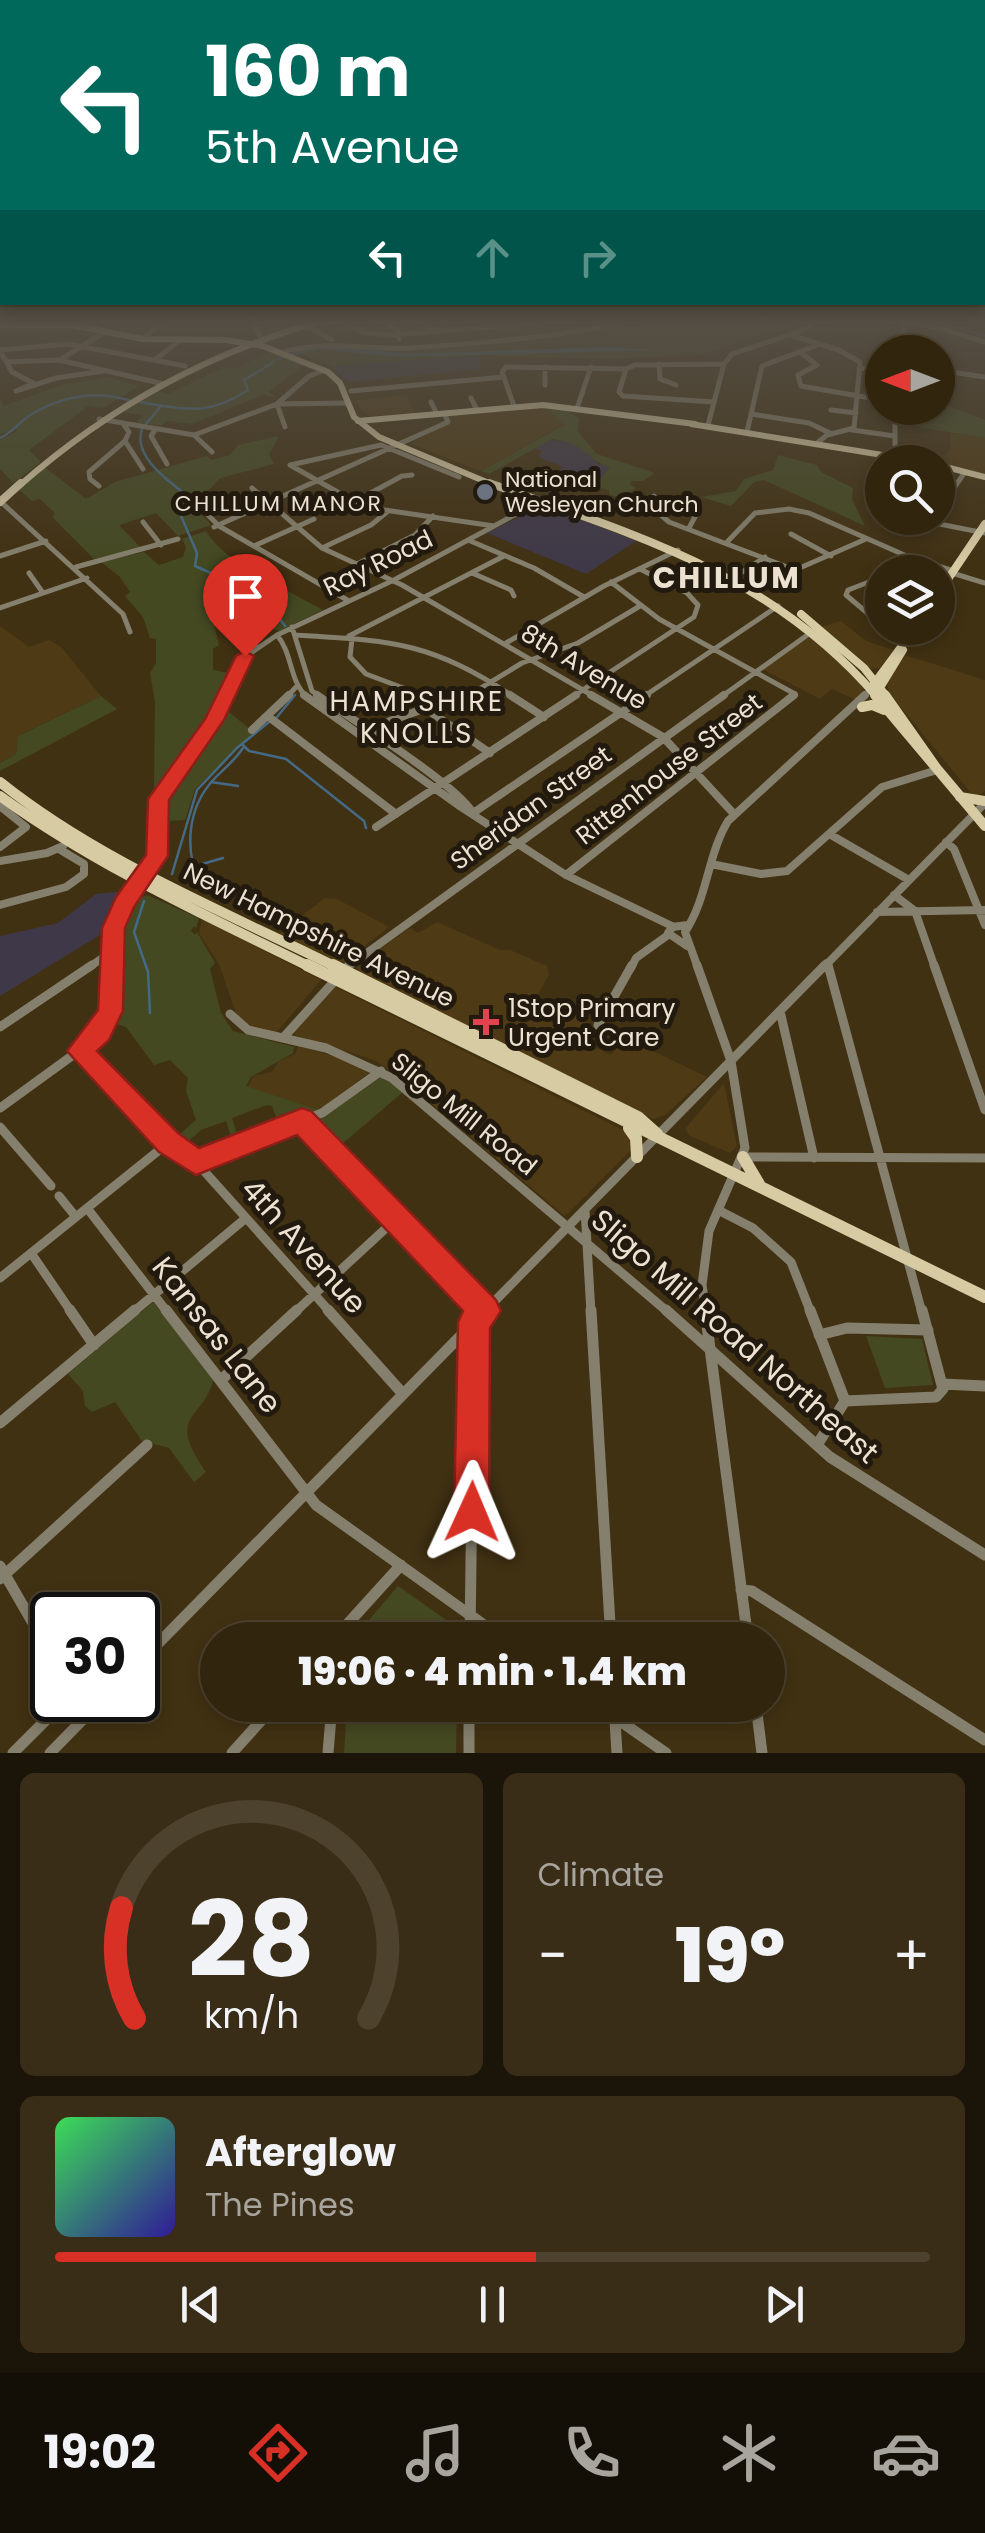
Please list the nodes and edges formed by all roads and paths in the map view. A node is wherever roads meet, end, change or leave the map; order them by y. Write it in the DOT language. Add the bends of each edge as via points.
graph roads {
  1 [pos="125,401"];
  2 [pos="280,401"];
  3 [pos="353,401"];
  4 [pos="472,401"];
  5 [pos="512,401"];
  6 [pos="579,401"];
  7 [pos="696,401"];
  8 [pos="754,401"];
  9 [pos="857,401"];
  10 [pos="431,402"];
  11 [pos="714,402"];
  12 [pos="346,403"];
  13 [pos="276,404"];
  14 [pos="514,406"];
  15 [pos="577,408"];
  16 [pos="477,410"];
  17 [pos="830,410"];
  18 [pos="441,413"];
  19 [pos="751,414"];
  20 [pos="856,414"];
  21 [pos="416,416"];
  22 [pos="99,419"];
  23 [pos="365,422"];
  24 [pos="121,424"];
  25 [pos="708,425"];
  26 [pos="895,425"];
  27 [pos="285,427"];
  28 [pos="156,429"];
  29 [pos="852,430"];
  30 [pos="747,432"];
  31 [pos="194,434"];
  32 [pos="832,434"];
  33 [pos="895,436"];
  34 [pos="125,441"];
  35 [pos="817,443"];
  36 [pos="895,445"];
  37 [pos="400,447"];
  38 [pos="865,451"];
  39 [pos="212,452"];
  40 [pos="167,464"];
  41 [pos="955,469"];
  42 [pos="142,470"];
  43 [pos="965,472"];
  44 [pos="412,475"];
  45 [pos="459,477"];
  46 [pos="985,477"];
  47 [pos="317,483"];
  48 [pos="98,486"];
  49 [pos="955,486"];
  50 [pos="252,488"];
  51 [pos="654,496"];
  52 [pos="770,496"];
  53 [pos="543,500"];
  54 [pos="0,501"];
  55 [pos="207,502"];
  56 [pos="354,502"];
  57 [pos="270,503"];
  58 [pos="776,508"];
  59 [pos="654,509"];
  60 [pos="636,510"];
  61 [pos="698,511"];
  62 [pos="386,512"];
  63 [pos="433,516"];
  64 [pos="314,519"];
  65 [pos="143,522"];
  66 [pos="955,524"];
  67 [pos="217,526"];
  68 [pos="494,526"];
  69 [pos="297,527"];
  70 [pos="689,528"];
  71 [pos="984,529"];
  72 [pos="790,534"];
  73 [pos="178,539"];
  74 [pos="866,539"];
  75 [pos="468,540"];
  76 [pos="46,541"];
  77 [pos="728,541"];
  78 [pos="161,545"];
  79 [pos="254,546"];
  80 [pos="322,548"];
  81 [pos="675,552"];
  82 [pos="908,555"];
  83 [pos="0,556"];
  84 [pos="504,556"];
  85 [pos="830,556"];
  86 [pos="765,557"];
  87 [pos="358,564"];
  88 [pos="76,567"];
  89 [pos="955,569"];
  90 [pos="640,570"];
  91 [pos="472,573"];
  92 [pos="955,573"];
  93 [pos="28,574"];
  94 [pos="87,578"];
  95 [pos="733,578"];
  96 [pos="394,580"];
  97 [pos="611,582"];
  98 [pos="985,583"];
  99 [pos="865,584"];
  100 [pos="43,593"];
  101 [pos="514,596"];
  102 [pos="584,597"];
  103 [pos="425,599"];
  104 [pos="349,601"];
  105 [pos="698,605"];
  106 [pos="713,605"];
  107 [pos="640,606"];
  108 [pos="778,606"];
  109 [pos="0,608"];
  110 [pos="865,611"];
  111 [pos="231,627"];
  112 [pos="676,628"];
  113 [pos="816,630"];
  114 [pos="294,631"];
  115 [pos="130,632"];
  116 [pos="277,634"];
  117 [pos="349,638"];
  118 [pos="506,643"];
  119 [pos="903,645"];
  120 [pos="904,645"];
  121 [pos="256,646"];
  122 [pos="716,649"];
  123 [pos="531,659"];
  124 [pos="856,660"];
  125 [pos="884,668"];
  126 [pos="756,670"];
  127 [pos="308,683"];
  128 [pos="490,683"];
  129 [pos="296,687"];
  130 [pos="875,689"];
  131 [pos="582,690"];
  132 [pos="426,708"];
  133 [pos="862,708"];
  134 [pos="888,713"];
  135 [pos="622,714"];
  136 [pos="544,716"];
  137 [pos="270,717"];
  138 [pos="844,717"];
  139 [pos="252,730"];
  140 [pos="361,732"];
  141 [pos="662,737"];
  142 [pos="490,753"];
  143 [pos="937,770"];
  144 [pos="697,772"];
  145 [pos="0,782"];
  146 [pos="438,786"];
  147 [pos="959,796"];
  148 [pos="0,799"];
  149 [pos="985,802"];
  150 [pos="473,813"];
  151 [pos="396,814"];
  152 [pos="734,814"];
  153 [pos="974,814"];
  154 [pos="985,826"];
  155 [pos="376,827"];
  156 [pos="831,835"];
  157 [pos="67,842"];
  158 [pos="518,842"];
  159 [pos="946,842"];
  160 [pos="0,847"];
  161 [pos="0,861"];
  162 [pos="711,864"];
  163 [pos="566,875"];
  164 [pos="143,879"];
  165 [pos="909,880"];
  166 [pos="894,895"];
  167 [pos="0,905"];
  168 [pos="982,910"];
  169 [pos="914,911"];
  170 [pos="878,912"];
  171 [pos="985,926"];
  172 [pos="676,933"];
  173 [pos="111,952"];
  174 [pos="827,963"];
  175 [pos="338,975"];
  176 [pos="780,1011"];
  177 [pos="230,1014"];
  178 [pos="598,1024"];
  179 [pos="0,1028"];
  180 [pos="283,1038"];
  181 [pos="80,1051"];
  182 [pos="731,1061"];
  183 [pos="381,1071"];
  184 [pos="0,1108"];
  185 [pos="985,1110"];
  186 [pos="302,1120"];
  187 [pos="624,1124"];
  188 [pos="0,1127"];
  189 [pos="642,1127"];
  190 [pos="658,1135"];
  191 [pos="168,1142"];
  192 [pos="637,1156"];
  193 [pos="743,1156"];
  194 [pos="814,1158"];
  195 [pos="881,1158"];
  196 [pos="985,1158"];
  197 [pos="196,1162"];
  198 [pos="734,1173"];
  199 [pos="760,1185"];
  200 [pos="51,1186"];
  201 [pos="59,1196"];
  202 [pos="87,1208"];
  203 [pos="584,1210"];
  204 [pos="718,1210"];
  205 [pos="556,1216"];
  206 [pos="76,1217"];
  207 [pos="246,1218"];
  208 [pos="397,1218"];
  209 [pos="569,1226"];
  210 [pos="586,1239"];
  211 [pos="31,1253"];
  212 [pos="908,1258"];
  213 [pos="928,1269"];
  214 [pos="0,1278"];
  215 [pos="915,1281"];
  216 [pos="154,1294"];
  217 [pos="314,1295"];
  218 [pos="985,1297"];
  219 [pos="485,1311"];
  220 [pos="474,1322"];
  221 [pos="928,1330"];
  222 [pos="818,1335"];
  223 [pos="94,1346"];
  224 [pos="709,1348"];
  225 [pos="221,1380"];
  226 [pos="942,1384"];
  227 [pos="985,1386"];
  228 [pos="403,1394"];
  229 [pos="844,1401"];
  230 [pos="0,1423"];
  231 [pos="147,1445"];
  232 [pos="816,1446"];
  233 [pos="306,1492"];
  234 [pos="985,1555"];
  235 [pos="401,1565"];
  236 [pos="2,1573"];
  237 [pos="741,1590"];
  238 [pos="470,1615"];
  239 [pos="30,1619"];
  240 [pos="349,1622"];
  241 [pos="470,1622"];
  242 [pos="480,1622"];
  243 [pos="609,1622"];
  244 [pos="745,1622"];
  245 [pos="160,1641"];
  246 [pos="44,1722"];
  247 [pos="80,1722"];
  248 [pos="260,1722"];
  249 [pos="331,1722"];
  250 [pos="470,1722"];
  251 [pos="616,1722"];
  252 [pos="628,1722"];
  253 [pos="758,1722"];
  254 [pos="985,1740"];
  255 [pos="13,1753"];
  256 [pos="50,1753"];
  257 [pos="232,1753"];
  258 [pos="328,1753"];
  259 [pos="469,1753"];
  260 [pos="617,1753"];
  261 [pos="666,1753"];
  262 [pos="762,1753"];
  1 -- 22 [label="main road"];
  2 -- 13 [label="street"];
  3 -- 23 [label="main road"];
  4 -- 16 [label="street"];
  5 -- 14 [label="street"];
  6 -- 15 [label="street"];
  7 -- 11 [label="street"];
  8 -- 19 [label="street"];
  9 -- 20 [label="street"];
  10 -- 18 [label="street"];
  11 -- 25 [label="street"];
  12 -- 13 [label="street"];
  12 -- 23 [label="main road"];
  13 -- 27 [label="street"];
  13 -- 31 [label="street"];
  14 -- 15 [label="main road"];
  14 -- 16 [label="main road"];
  15 -- 25 [label="main road"];
  16 -- 18 [label="main road"];
  17 -- 20 [label="street"];
  18 -- 21 [label="main road"];
  18 -- 37 [label="street" via="442,423"];
  19 -- 30 [label="street"];
  19 -- 32 [label="street" via="809,423"];
  20 -- 29 [label="street"];
  21 -- 23 [label="main road"];
  21 -- 23 [label="main road"];
  22 -- 24 [label="street"];
  22 -- 54 [label="main road"];
  23 -- 37 [label="main road"];
  23 -- 37 [label="main road"];
  24 -- 28 [label="street"];
  24 -- 34 [label="street" via="129,432"];
  25 -- 30 [label="main road"];
  26 -- 33 [label="street"];
  28 -- 31 [label="street"];
  28 -- 40 [label="street" via="150,436"];
  29 -- 32 [label="street"];
  29 -- 33 [label="street"];
  30 -- 35 [label="main road"];
  31 -- 39 [label="street"];
  32 -- 35 [label="street"];
  33 -- 36 [label="street"];
  34 -- 42 [label="street"];
  34 -- 48 [label="street" via="90,470"];
  35 -- 38 [label="main road"];
  37 -- 45 [label="street"];
  37 -- 47 [label="street"];
  37 -- 47 [label="street" via="378,445 291,466"];
  37 -- 53 [label="main road"];
  41 -- 43 [label="main road"];
  43 -- 46 [label="main road"];
  43 -- 49 [label="street"];
  44 -- 56 [label="street"];
  47 -- 56 [label="street"];
  47 -- 57 [label="street"];
  50 -- 57 [label="street, 8th Avenue"];
  51 -- 59 [label="street"];
  52 -- 58 [label="street"];
  53 -- 68 [label="street, Ray Road"];
  53 -- 81 [label="main road"];
  54 -- 76 [label="street"];
  55 -- 67 [label="street" via="201,508"];
  56 -- 62 [label="street"];
  57 -- 67 [label="street"];
  57 -- 69 [label="street, 8th Avenue"];
  58 -- 74 [label="street" via="809,513"];
  58 -- 77 [label="street" via="750,516"];
  59 -- 60 [label="street"];
  59 -- 70 [label="street"];
  61 -- 70 [label="street"];
  62 -- 63 [label="street"];
  62 -- 80 [label="street"];
  63 -- 68 [label="street"];
  63 -- 87 [label="street" via="415,535"];
  64 -- 69 [label="street"];
  65 -- 78 [label="street"];
  66 -- 71 [label="street"];
  67 -- 79 [label="street"];
  68 -- 75 [label="street, Ray Road"];
  69 -- 79 [label="street"];
  69 -- 80 [label="street, 8th Avenue"];
  70 -- 77 [label="street"];
  71 -- 89 [label="main road"];
  72 -- 85 [label="street"];
  73 -- 78 [label="street"];
  74 -- 82 [label="street"];
  74 -- 85 [label="street"];
  75 -- 84 [label="street"];
  75 -- 96 [label="street, Ray Road"];
  76 -- 83 [label="street"];
  76 -- 88 [label="street"];
  77 -- 86 [label="street"];
  78 -- 88 [label="street"];
  79 -- 104 [label="street"];
  80 -- 87 [label="street, 8th Avenue"];
  81 -- 90 [label="street"];
  81 -- 95 [label="main road"];
  84 -- 91 [label="street"];
  84 -- 102 [label="street"];
  85 -- 86 [label="street" via="800,570"];
  86 -- 95 [label="street"];
  87 -- 96 [label="street, 8th Avenue"];
  88 -- 94 [label="street"];
  90 -- 97 [label="street"];
  90 -- 105 [label="street"];
  91 -- 101 [label="street"];
  91 -- 103 [label="street"];
  92 -- 98 [label="street"];
  93 -- 100 [label="street"];
  94 -- 100 [label="street"];
  94 -- 115 [label="street" via="126,617"];
  95 -- 108 [label="main road"];
  95 -- 113 [label="main road" via="782,601"];
  96 -- 103 [label="street, 8th Avenue"];
  96 -- 104 [label="street, Ray Road"];
  97 -- 102 [label="street"];
  97 -- 107 [label="street"];
  99 -- 110 [label="street" via="846,595"];
  100 -- 109 [label="street"];
  102 -- 118 [label="street"];
  103 -- 117 [label="street"];
  103 -- 118 [label="street, 8th Avenue"];
  104 -- 114 [label="street, Ray Road"];
  105 -- 106 [label="street"];
  105 -- 112 [label="street" via="694,617"];
  107 -- 112 [label="street"];
  107 -- 123 [label="street" via="578,643"];
  108 -- 113 [label="main road"];
  108 -- 122 [label="street"];
  111 -- 121 [label="street"];
  112 -- 122 [label="street"];
  112 -- 131 [label="street"];
  113 -- 124 [label="main road"];
  113 -- 126 [label="street, Sheridan Street"];
  113 -- 130 [label="main road"];
  114 -- 116 [label="street, Ray Road"];
  114 -- 117 [label="street"];
  114 -- 127 [label="street"];
  116 -- 121 [label="street, Ray Road"];
  116 -- 129 [label="street" via="290,653"];
  117 -- 128 [label="street" via="428,650"];
  117 -- 132 [label="street" via="356,667 414,692"];
  118 -- 123 [label="street, 8th Avenue"];
  119 -- 125 [label="main road"];
  120 -- 130 [label="main road"];
  121 -- 164 [label="street, Ray Road" via="206,734 162,792 156,810 159,848"];
  122 -- 126 [label="street"];
  122 -- 135 [label="street"];
  123 -- 128 [label="street"];
  123 -- 131 [label="street, 8th Avenue"];
  124 -- 125 [label="main road"];
  124 -- 130 [label="main road"];
  125 -- 130 [label="main road"];
  126 -- 141 [label="street, Sheridan Street"];
  126 -- 144 [label="street, Rittenhouse Street" via="795,692"];
  127 -- 129 [label="street"];
  127 -- 140 [label="street"];
  128 -- 132 [label="street"];
  128 -- 136 [label="street"];
  129 -- 137 [label="street"];
  129 -- 140 [label="street"];
  130 -- 133 [label="street"];
  130 -- 134 [label="main road"];
  130 -- 138 [label="street"];
  130 -- 143 [label="main road"];
  131 -- 135 [label="street, 8th Avenue"];
  131 -- 136 [label="street"];
  132 -- 140 [label="street"];
  132 -- 142 [label="street"];
  133 -- 134 [label="main road" via="872,704"];
  133 -- 138 [label="street"];
  134 -- 143 [label="main road"];
  135 -- 141 [label="street, 8th Avenue"];
  135 -- 150 [label="street"];
  136 -- 142 [label="street"];
  137 -- 139 [label="street"];
  137 -- 151 [label="street"];
  138 -- 152 [label="street"];
  140 -- 146 [label="street"];
  141 -- 144 [label="street, 8th Avenue"];
  141 -- 158 [label="street, Sheridan Street"];
  142 -- 146 [label="street"];
  143 -- 147 [label="main road"];
  143 -- 156 [label="street" via="882,787"];
  144 -- 152 [label="street, 8th Avenue"];
  144 -- 163 [label="street, Rittenhouse Street"];
  145 -- 157 [label="main road, New Hampshire Avenue"];
  146 -- 150 [label="street"];
  146 -- 151 [label="street"];
  147 -- 149 [label="main road"];
  147 -- 153 [label="main road"];
  148 -- 157 [label="main road, New Hampshire Avenue"];
  148 -- 160 [label="street" via="26,826"];
  149 -- 153 [label="street"];
  150 -- 158 [label="street"];
  151 -- 155 [label="street"];
  152 -- 162 [label="street"];
  153 -- 154 [label="main road"];
  153 -- 159 [label="street"];
  156 -- 162 [label="street" via="782,872"];
  156 -- 165 [label="street"];
  157 -- 161 [label="street"];
  157 -- 164 [label="main road, New Hampshire Avenue"];
  157 -- 167 [label="street" via="86,870 66,887"];
  158 -- 163 [label="street"];
  158 -- 175 [label="street, Sheridan Street"];
  159 -- 165 [label="street"];
  159 -- 168 [label="street"];
  162 -- 172 [label="street" via="700,910"];
  163 -- 172 [label="street"];
  164 -- 173 [label="street, Ray Road" via="114,928"];
  164 -- 175 [label="main road, New Hampshire Avenue"];
  165 -- 166 [label="street"];
  166 -- 169 [label="street"];
  166 -- 170 [label="street"];
  168 -- 169 [label="street"];
  168 -- 171 [label="street"];
  169 -- 170 [label="street"];
  169 -- 185 [label="street"];
  170 -- 174 [label="street"];
  172 -- 178 [label="street" via="636,958"];
  172 -- 182 [label="street"];
  173 -- 179 [label="street"];
  173 -- 181 [label="street, Ray Road" via="110,1011"];
  174 -- 176 [label="street"];
  174 -- 195 [label="street"];
  175 -- 180 [label="street, Sheridan Street"];
  175 -- 187 [label="main road, New Hampshire Avenue"];
  175 -- 189 [label="main road, New Hampshire Avenue"];
  176 -- 182 [label="street"];
  176 -- 194 [label="street"];
  177 -- 180 [label="street, Sligo Mill Road" via="246,1030"];
  180 -- 183 [label="street, Sligo Mill Road"];
  181 -- 184 [label="street, Ray Road"];
  181 -- 191 [label="street, 4th Avenue"];
  182 -- 190 [label="street"];
  182 -- 193 [label="street"];
  183 -- 186 [label="street" via="333,1107"];
  183 -- 205 [label="street, Sligo Mill Road"];
  186 -- 197 [label="street"];
  186 -- 208 [label="street"];
  187 -- 189 [label="main road, New Hampshire Avenue"];
  187 -- 192 [label="main road" via="636,1138"];
  188 -- 200 [label="street"];
  189 -- 190 [label="main road, New Hampshire Avenue"];
  190 -- 192 [label="street"];
  190 -- 198 [label="main road, New Hampshire Avenue"];
  191 -- 197 [label="street, 4th Avenue"];
  191 -- 202 [label="street"];
  192 -- 203 [label="street"];
  193 -- 194 [label="street"];
  193 -- 198 [label="street"];
  193 -- 199 [label="main road"];
  194 -- 195 [label="street"];
  195 -- 196 [label="street"];
  195 -- 212 [label="street"];
  197 -- 207 [label="street, 4th Avenue"];
  198 -- 199 [label="main road, New Hampshire Avenue"];
  198 -- 204 [label="street"];
  199 -- 212 [label="main road, New Hampshire Avenue"];
  201 -- 206 [label="street"];
  202 -- 206 [label="street"];
  202 -- 216 [label="street, Kansas Lane"];
  203 -- 209 [label="street"];
  203 -- 210 [label="street"];
  204 -- 222 [label="street" via="753,1228 791,1262"];
  204 -- 224 [label="street" via="702,1266"];
  205 -- 209 [label="street, Sligo Mill Road Northeast"];
  206 -- 211 [label="street"];
  207 -- 216 [label="street"];
  207 -- 217 [label="street, 4th Avenue"];
  208 -- 217 [label="street"];
  208 -- 219 [label="street"];
  209 -- 210 [label="street, Sligo Mill Road Northeast"];
  209 -- 219 [label="street"];
  210 -- 224 [label="street, Sligo Mill Road Northeast"];
  210 -- 243 [label="street"];
  211 -- 214 [label="street"];
  211 -- 223 [label="street"];
  212 -- 213 [label="main road, New Hampshire Avenue"];
  212 -- 215 [label="street"];
  213 -- 215 [label="street"];
  213 -- 218 [label="main road, New Hampshire Avenue"];
  215 -- 221 [label="street"];
  216 -- 223 [label="street"];
  216 -- 225 [label="street, Kansas Lane"];
  217 -- 225 [label="street"];
  217 -- 228 [label="street, 4th Avenue"];
  219 -- 220 [label="street"];
  220 -- 228 [label="street"];
  220 -- 238 [label="street"];
  221 -- 222 [label="street" via="846,1328"];
  221 -- 226 [label="street"];
  222 -- 229 [label="street"];
  223 -- 230 [label="street"];
  224 -- 232 [label="street, Sligo Mill Road Northeast"];
  224 -- 237 [label="street"];
  225 -- 233 [label="street, Kansas Lane"];
  226 -- 227 [label="street"];
  226 -- 229 [label="street" via="936,1397"];
  228 -- 233 [label="street"];
  229 -- 232 [label="street"];
  231 -- 236 [label="street"];
  232 -- 234 [label="street, Sligo Mill Road Northeast"];
  233 -- 235 [label="street, Kansas Lane" via="316,1506"];
  233 -- 245 [label="street"];
  235 -- 238 [label="street, Kansas Lane"];
  235 -- 240 [label="street"];
  236 -- 239 [label="street"];
  237 -- 244 [label="street"];
  237 -- 254 [label="street"];
  238 -- 241 [label="street"];
  238 -- 242 [label="street, Kansas Lane"];
  246 -- 255 [label="street"];
  247 -- 256 [label="street"];
  248 -- 257 [label="street"];
  249 -- 258 [label="street"];
  250 -- 259 [label="street"];
  251 -- 260 [label="street"];
  252 -- 261 [label="street"];
  253 -- 262 [label="street"];
}
